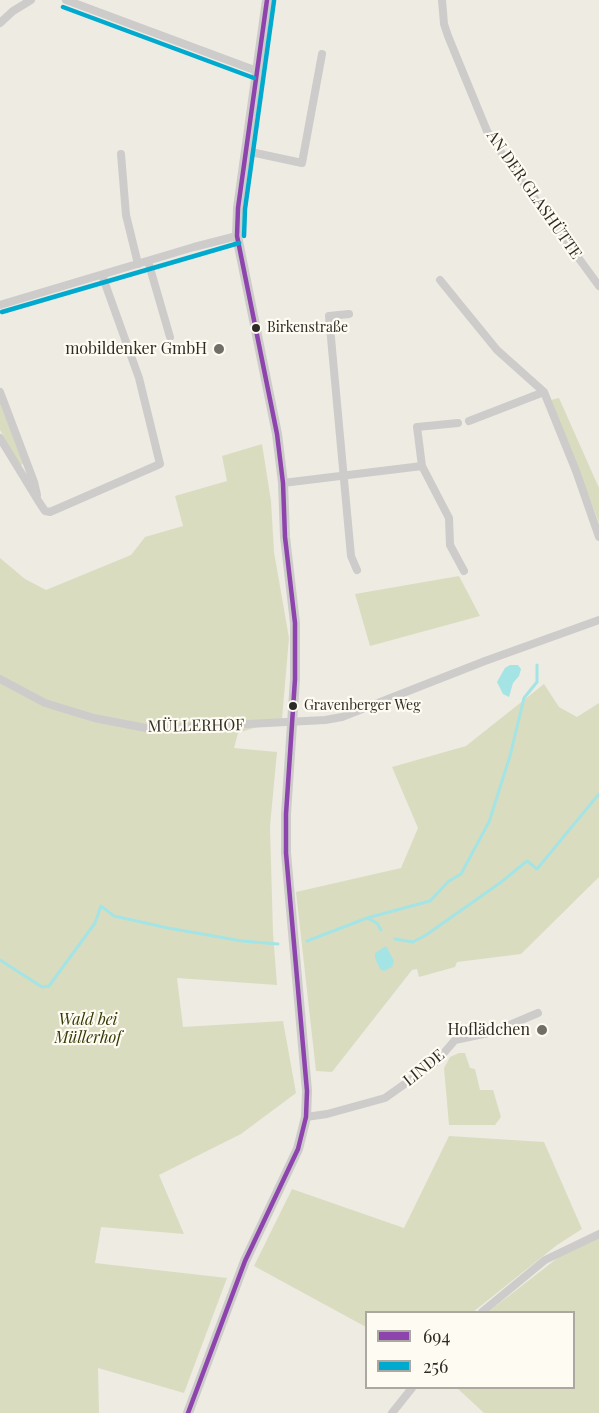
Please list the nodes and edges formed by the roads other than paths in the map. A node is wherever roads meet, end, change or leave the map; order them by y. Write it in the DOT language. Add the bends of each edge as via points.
graph roads {
  1 [pos="31,0"];
  2 [pos="66,0"];
  3 [pos="442,0"];
  4 [pos="267,4"];
  5 [pos="0,23"];
  6 [pos="322,54"];
  7 [pos="257,71"];
  8 [pos="246,151"];
  9 [pos="121,154"];
  10 [pos="237,236"];
  11 [pos="148,261"];
  12 [pos="138,264"];
  13 [pos="102,275"];
  14 [pos="440,280"];
  15 [pos="599,286"];
  16 [pos="0,305"];
  17 [pos="349,314"];
  18 [pos="170,337"];
  19 [pos="0,392"];
  20 [pos="544,392"];
  21 [pos="469,422"];
  22 [pos="458,423"];
  23 [pos="0,438"];
  24 [pos="423,466"];
  25 [pos="343,476"];
  26 [pos="283,483"];
  27 [pos="39,502"];
  28 [pos="599,537"];
  29 [pos="357,570"];
  30 [pos="464,571"];
  31 [pos="599,620"];
  32 [pos="0,679"];
  33 [pos="292,722"];
  34 [pos="538,1013"];
  35 [pos="306,1117"];
  36 [pos="599,1234"];
  37 [pos="483,1311"];
  38 [pos="411,1389"];
  39 [pos="188,1413"];
  40 [pos="392,1413"];
  1 -- 5 [label="street"];
  2 -- 7 [label="street"];
  3 -- 15 [label="street, AN DER GLASHÜTTE" via="448,36 488,131"];
  4 -- 7 [label="main road"];
  6 -- 8 [label="street" via="303,163"];
  7 -- 8 [label="main road"];
  8 -- 10 [label="main road"];
  9 -- 12 [label="street" via="126,215"];
  10 -- 11 [label="street"];
  10 -- 26 [label="main road" via="277,434"];
  11 -- 12 [label="street"];
  11 -- 18 [label="street"];
  12 -- 13 [label="street"];
  13 -- 16 [label="street"];
  13 -- 27 [label="street" via="139,378 160,464 50,512"];
  14 -- 20 [label="street" via="497,350"];
  17 -- 25 [label="street" via="328,316"];
  19 -- 27 [label="street"];
  20 -- 21 [label="street"];
  20 -- 28 [label="street"];
  22 -- 24 [label="street" via="417,427"];
  23 -- 27 [label="street"];
  24 -- 25 [label="street"];
  24 -- 30 [label="street" via="449,518 450,545"];
  25 -- 26 [label="street"];
  25 -- 29 [label="street" via="351,556"];
  26 -- 33 [label="main road" via="295,623"];
  31 -- 33 [label="street" via="342,717"];
  32 -- 33 [label="street, MÜLLERHOF" via="45,703 150,729"];
  33 -- 35 [label="main road" via="286,853"];
  34 -- 35 [label="street, LINDE" via="493,1032 455,1040 437,1061 385,1098"];
  35 -- 39 [label="main road" via="298,1149 244,1264"];
  36 -- 37 [label="street" via="545,1260"];
  38 -- 40 [label="street"];
}
